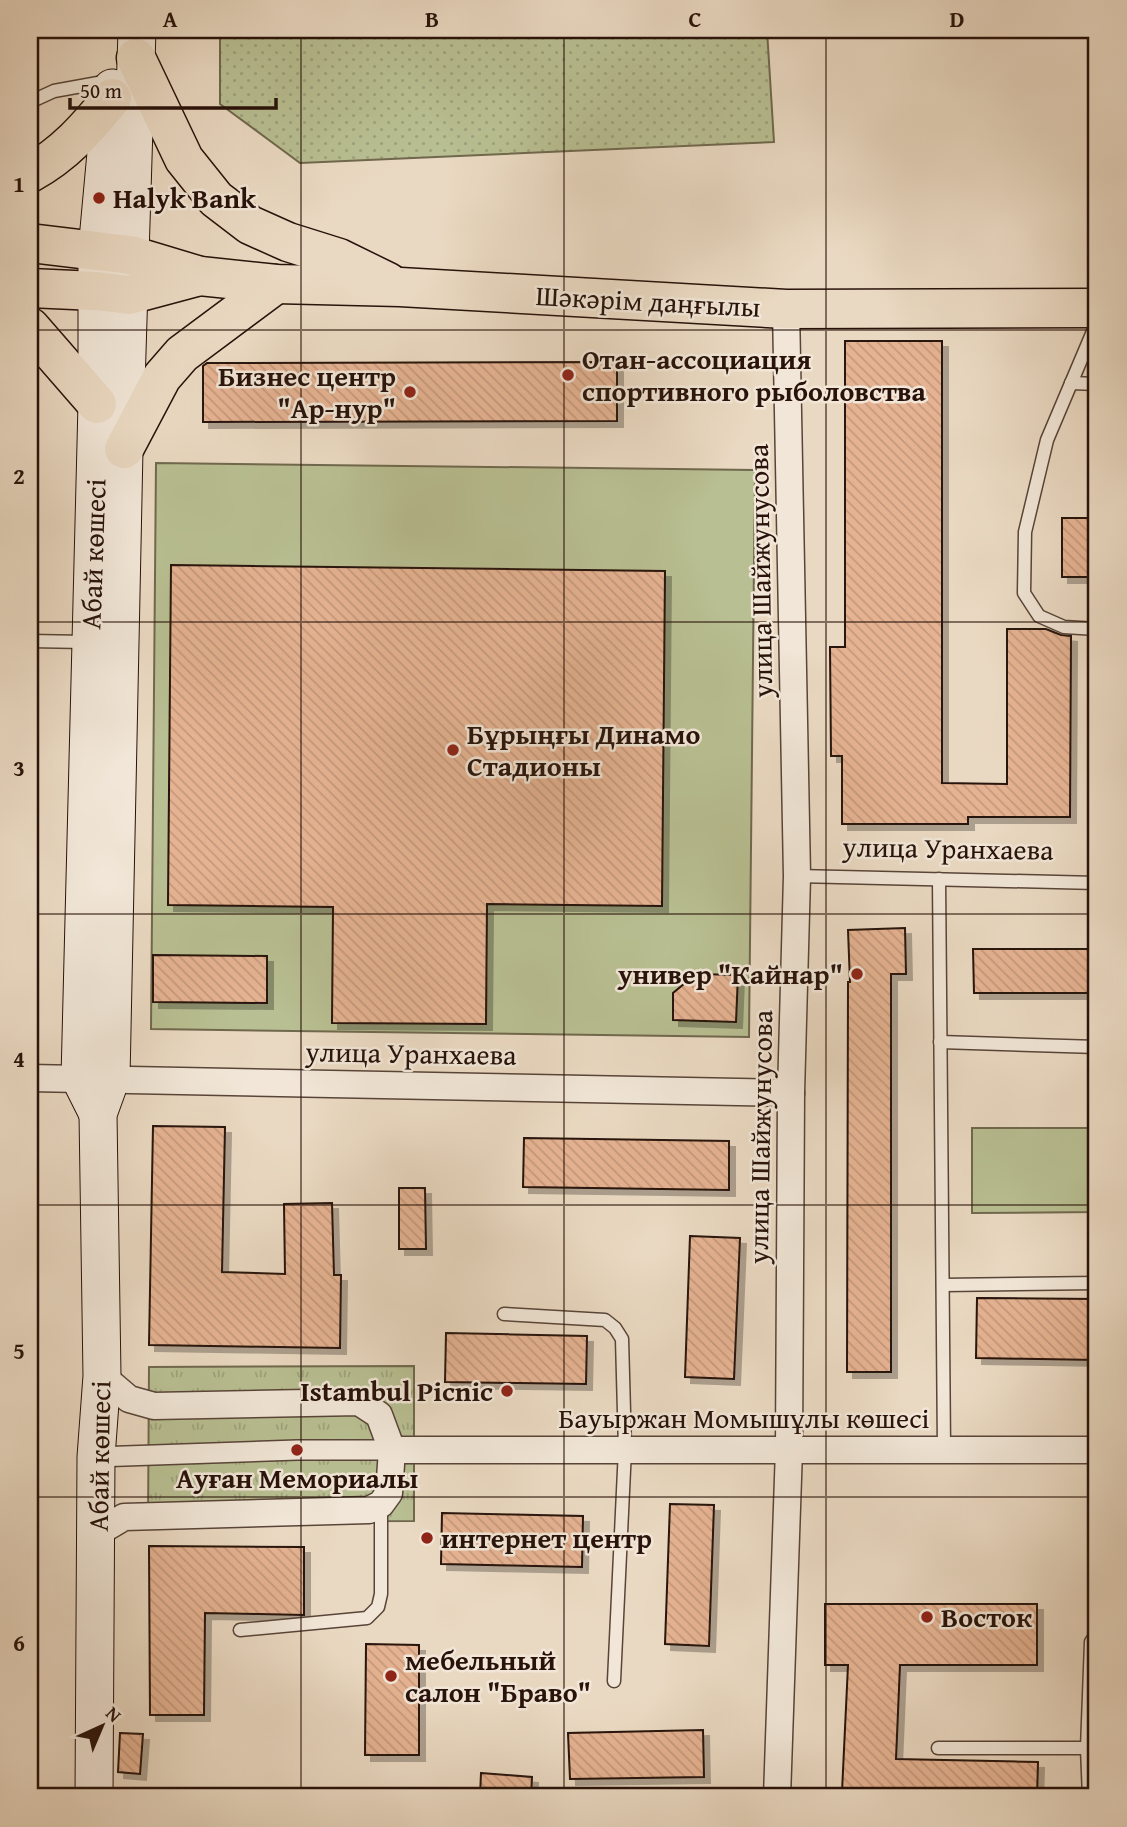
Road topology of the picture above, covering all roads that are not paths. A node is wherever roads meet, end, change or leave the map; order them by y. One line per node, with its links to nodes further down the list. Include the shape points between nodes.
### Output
1 (123, 59): 2 (lane); 3 (main road, via 80,137); 5 (main road, Абай көшесі); 8 (main road, via 184,159 216,199 250,225)
2 (30, 102)
3 (30, 173)
4 (30, 243): 5 (main road, Шәкәрім даңғылы)
5 (113, 253): 6 (main road, Шәкәрім даңғылы); 10 (main road, Абай көшесі)
6 (200, 276): 7 (main road, Шәкәрім даңғылы); 10 (main road, Шәкәрім даңғылы)
7 (276, 284): 8 (main road, Шәкәрім даңғылы); 18 (main road, via 182,354 162,377)
8 (400, 287): 12 (main road, Шәкәрім даңғылы)
9 (30, 288): 10 (main road, Шәкәрім даңғылы)
10 (112, 293): 17 (main road, Абай көшесі); 18 (main road, Абай көшесі)
11 (1097, 308): 12 (main road, Шәкәрім даңғылы)
12 (786, 309): 22 (street, улица Шайжунусова)
13 (1097, 322): 15 (lane)
14 (30, 327): 17 (main road)
15 (1071, 383): 16 (lane); 19 (lane, via 1047,440 1025,532 1024,593 1039,616 1064,626)
16 (1097, 384)
17 (97, 404): 21 (main road, Абай көшесі)
18 (124, 449): 28 (main road, Абай көшесі)
19 (1097, 629)
20 (30, 641): 21 (lane)
21 (90, 642): 28 (main road, Абай көшесі)
22 (797, 876): 23 (lane, улица Уранхаева); 29 (street, улица Шайжунусова)
23 (939, 879): 24 (lane, улица Уранхаева); 25 (lane)
24 (1097, 883)
25 (940, 1042): 26 (lane); 31 (lane)
26 (1097, 1047)
27 (30, 1078): 28 (street, улица Уранхаева)
28 (95, 1078): 29 (street, улица Уранхаева); 33 (main road, Абай көшесі)
29 (791, 1093): 35 (street, улица Шайжунусова)
30 (1097, 1283): 31 (lane)
31 (943, 1285): 36 (lane)
32 (504, 1314): 34 (lane, via 605,1320 615,1328 622,1339)
33 (102, 1376): 37 (street, via 129,1399 153,1406 359,1402 379,1415); 39 (main road, Абай көшесі)
34 (625, 1449): 35 (street, Бауыржан Момышұлы көшесі); 37 (street, Бауыржан Момышұлы көшесі); 44 (lane)
35 (789, 1449): 36 (street, Бауыржан Момышұлы көшесі); 48 (street, улица Шайжунусова)
36 (944, 1449): 38 (street, Бауыржан Момышұлы көшесі)
37 (392, 1450): 39 (street); 40 (street, via 389,1493)
38 (1097, 1450)
39 (96, 1457): 41 (main road, Абай көшесі)
40 (381, 1504): 41 (street, via 369,1510 124,1517); 42 (lane, via 381,1594 378,1607 368,1618)
41 (97, 1533): 47 (main road, Абай көшесі)
42 (240, 1630)
43 (1097, 1633): 46 (lane, via 1091,1642)
44 (614, 1681)
45 (938, 1748): 46 (lane)
46 (1087, 1748): 49 (lane)
47 (94, 1797)
48 (777, 1797)
49 (1089, 1797)

